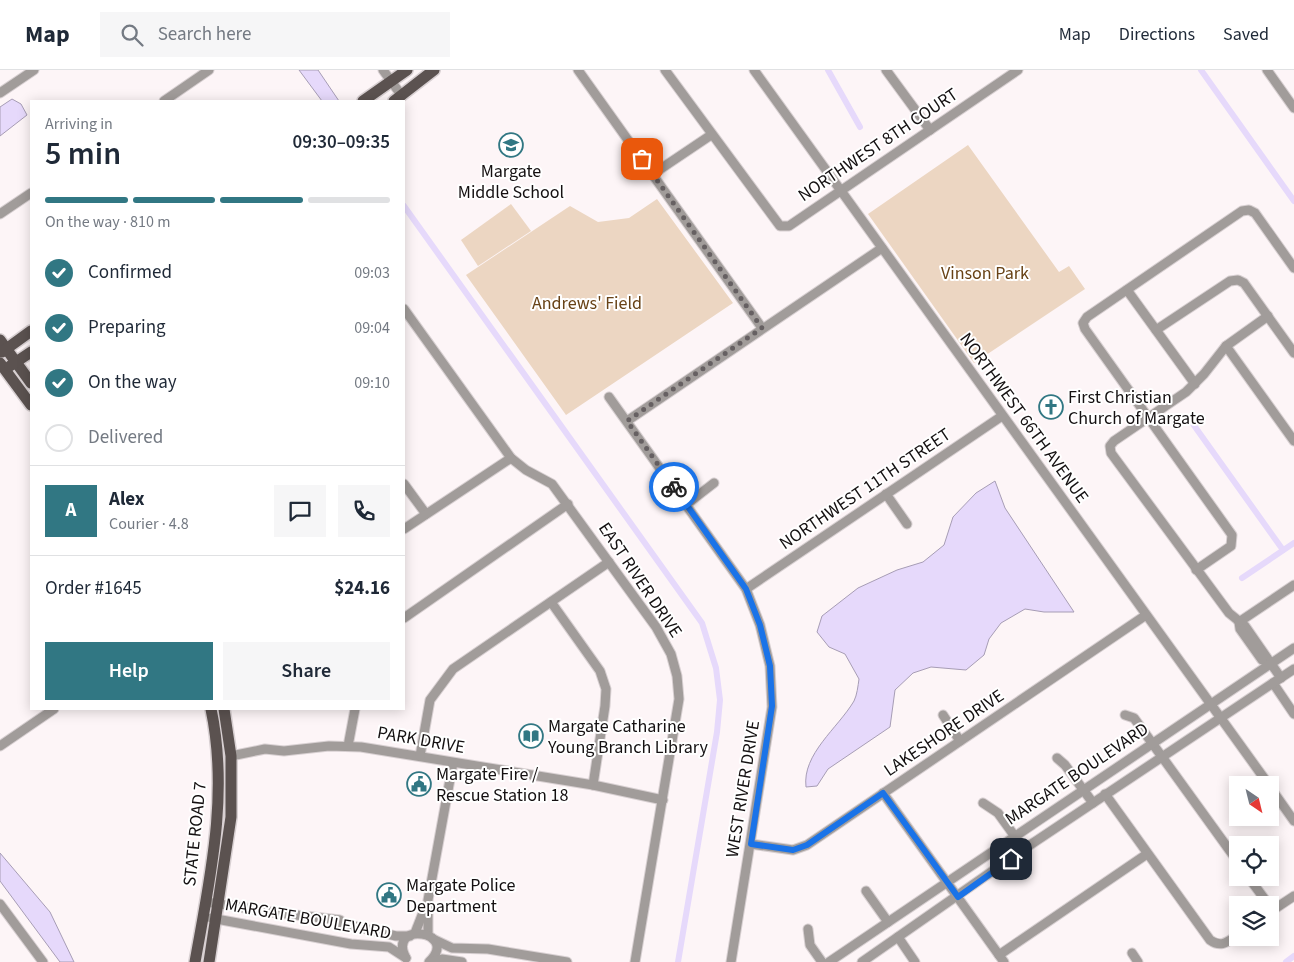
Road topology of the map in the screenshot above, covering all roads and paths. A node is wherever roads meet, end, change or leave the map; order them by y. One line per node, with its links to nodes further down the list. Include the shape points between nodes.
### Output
1 (34, 70): 13 (street)
2 (209, 70): 15 (street)
3 (383, 70): 12 (street)
4 (407, 70): 12 (main road)
5 (434, 70): 14 (main road)
6 (578, 70): 20 (street)
7 (665, 70): 19 (street)
8 (754, 70): 21 (street, NORTHWEST 66TH AVENUE)
9 (1018, 70): 18 (street, NORTHWEST 8TH COURT)
10 (1267, 70): 17 (street)
11 (890, 71): 18 (street)
12 (391, 82): 14 (street); 16 (main road)
13 (0, 93)
14 (398, 98)
15 (165, 100)
16 (364, 100)
17 (1294, 108)
18 (930, 130): 21 (street, NORTHWEST 8TH COURT)
19 (711, 135): 20 (street); 21 (street, NORTHWEST 8TH COURT, via 780,226 789,226)
20 (653, 174): 29 (street)
21 (841, 190): 24 (street, NORTHWEST 66TH AVENUE)
22 (30, 194): 23 (street)
23 (0, 214)
24 (882, 248): 29 (street); 42 (street, NORTHWEST 66TH AVENUE)
25 (1294, 268): 26 (street, via 1249,210 1242,211)
26 (1127, 290): 30 (street); 43 (street, via 1083,323)
27 (405, 310): 46 (street, EAST RIVER DRIVE)
28 (1268, 316): 30 (street, via 1238,280 1230,281); 32 (street); 35 (street)
29 (762, 328): 44 (street)
30 (1156, 330): 39 (street)
31 (30, 332): 33 (main road)
32 (1226, 346): 39 (street); 45 (street)
33 (2, 347): 36 (main road)
34 (30, 353): 36 (main road)
35 (1294, 353)
36 (16, 362): 37 (main road); 38 (main road)
37 (2, 368): 41 (main road)
38 (30, 382)
39 (1194, 384): 43 (street)
40 (609, 397): 44 (street, WEST RIVER DRIVE)
41 (30, 404)
42 (1002, 416): 49 (street, NORTHWEST 11TH STREET); 60 (street, NORTHWEST 66TH AVENUE)
43 (1149, 418): 56 (street, via 1232,535 1231,546); 56 (street, via 1114,441 1110,446 1111,452)
44 (627, 421): 51 (street, WEST RIVER DRIVE)
45 (1294, 440)
46 (511, 458): 50 (street, EAST RIVER DRIVE, via 552,484); 52 (street)
47 (714, 483): 51 (street)
48 (405, 485): 52 (street)
49 (886, 494): 53 (street); 58 (street, NORTHWEST 11TH STREET)
50 (568, 504): 55 (street, EAST RIVER DRIVE); 61 (street)
51 (687, 504): 58 (street, WEST RIVER DRIVE)
52 (426, 514): 54 (street)
53 (907, 524)
54 (405, 528)
55 (609, 562): 59 (street); 91 (street, EAST RIVER DRIVE, via 656,627 671,654 677,676 679,699)
56 (1196, 570): 62 (street)
57 (1294, 585): 62 (street)
58 (746, 589): 97 (street, WEST RIVER DRIVE, via 760,625 770,666 772,706)
59 (551, 602): 82 (street, via 453,669 430,700); 87 (street, via 600,671 606,689)
60 (1146, 615): 67 (street, NORTHWEST 66TH AVENUE); 77 (street, LAKESHORE DRIVE)
61 (405, 617)
62 (1239, 622): 64 (street, via 1240,629)
63 (1294, 648): 64 (street, MARGATE BOULEVARD)
64 (1268, 664): 66 (street); 67 (street, MARGATE BOULEVARD)
65 (1294, 669): 66 (street, MARGATE BOULEVARD)
66 (1276, 681): 72 (street); 75 (street, MARGATE BOULEVARD)
67 (1210, 704): 75 (street, NORTHWEST 66TH AVENUE); 78 (street, MARGATE BOULEVARD)
68 (53, 710): 79 (street)
69 (211, 710): 76 (main road, STATE ROAD 7)
70 (224, 710): 81 (main road, STATE ROAD 7)
71 (355, 710): 80 (street)
72 (1294, 714)
73 (943, 715): 77 (street)
74 (1125, 715): 78 (street, via 1134,718)
75 (1220, 718): 83 (street, MARGATE BOULEVARD); 86 (street, NORTHWEST 66TH AVENUE)
76 (214, 724): 81 (main road, via 220,728 223,748); 106 (main road, STATE ROAD 7, via 219,772 218,809)
77 (960, 741): 89 (street, LAKESHORE DRIVE)
78 (1152, 744): 83 (street); 88 (street, MARGATE BOULEVARD)
79 (0, 746)
80 (348, 746): 81 (street, PARK DRIVE, via 284,751 266,749); 82 (street, PARK DRIVE)
81 (231, 756): 108 (main road, STATE ROAD 7, via 231,817)
82 (420, 756): 85 (street, PARK DRIVE)
83 (1161, 757): 90 (street, MARGATE BOULEVARD); 99 (street)
84 (1057, 758): 88 (street)
85 (453, 762): 87 (street, PARK DRIVE); 105 (street)
86 (1262, 776)
87 (592, 785): 91 (street, PARK DRIVE)
88 (1082, 789): 94 (street); 96 (street, MARGATE BOULEVARD)
89 (883, 793): 97 (street, LAKESHORE DRIVE, via 807,845 793,850); 101 (street)
90 (1105, 794): 94 (street, MARGATE BOULEVARD); 100 (street)
91 (663, 800): 129 (street, EAST RIVER DRIVE)
92 (1279, 800): 95 (street, NORTHWEST 66TH AVENUE)
93 (983, 803): 96 (street, via 998,813)
94 (1092, 803): 98 (street, MARGATE BOULEVARD)
95 (1294, 820)
96 (1014, 835): 98 (street); 101 (street, MARGATE BOULEVARD)
97 (751, 844): 130 (street, WEST RIVER DRIVE)
98 (1024, 849): 104 (street, MARGATE BOULEVARD)
99 (1229, 850)
100 (1147, 854): 119 (street, via 1210,940 1216,945); 121 (street)
101 (947, 881): 104 (street); 113 (street, MARGATE BOULEVARD)
102 (866, 892): 113 (street)
103 (1294, 896): 109 (street)
104 (958, 897): 118 (street, MARGATE BOULEVARD); 121 (street)
105 (428, 900): 116 (street); 117 (street)
106 (206, 902): 108 (street, MARGATE BOULEVARD); 111 (main road, STATE ROAD 7)
107 (0, 904): 123 (street)
108 (219, 904): 110 (street, MARGATE BOULEVARD); 112 (main road, STATE ROAD 7)
109 (1279, 904)
110 (278, 913): 115 (street, via 263,919); 116 (street, MARGATE BOULEVARD, via 340,920 341,923 396,936)
111 (203, 917): 112 (street, MARGATE BOULEVARD); 124 (main road, STATE ROAD 7)
112 (216, 919): 115 (street, MARGATE BOULEVARD); 125 (main road, STATE ROAD 7)
113 (888, 922): 132 (street, MARGATE BOULEVARD)
114 (808, 929): 131 (street, via 810,945)
115 (268, 930): 122 (street, MARGATE BOULEVARD, via 389,947)
116 (412, 934): 117 (street, MARGATE BOULEVARD); 122 (street, via 404,946)
117 (431, 937): 126 (street, via 436,954); 128 (street, via 452,948 488,949)
118 (898, 937): 133 (street, MARGATE BOULEVARD); 134 (street)
119 (1229, 940)
120 (1132, 953): 135 (street)
121 (1001, 958)
122 (409, 961)
123 (43, 962)
124 (195, 962)
125 (209, 962)
126 (429, 962): 127 (street, via 442,959)
127 (462, 962)
128 (567, 962)
129 (635, 962)
130 (731, 962)
131 (822, 962)
132 (829, 962)
133 (862, 962)
134 (915, 962)
135 (1138, 962)

